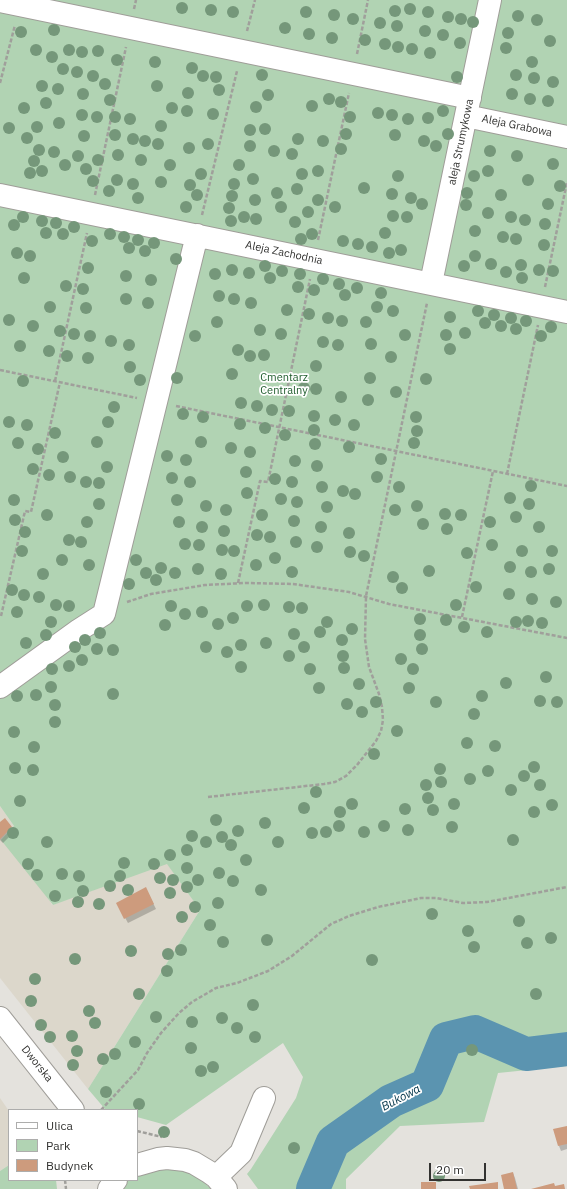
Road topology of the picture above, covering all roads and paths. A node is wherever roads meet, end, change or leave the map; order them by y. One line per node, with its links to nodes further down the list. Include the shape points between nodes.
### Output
1 (136, 0): 6 (path)
2 (255, 0): 7 (path)
3 (368, 0): 8 (path)
4 (490, 0): 10 (street, aleja Strumykowa)
5 (10, 3): 6 (street, Aleja Grabowa); 9 (path)
6 (130, 28): 7 (street, Aleja Grabowa); 13 (path)
7 (242, 51): 8 (street, Aleja Grabowa); 14 (path)
8 (352, 74): 10 (street, Aleja Grabowa); 15 (path)
9 (0, 83)
10 (468, 107): 11 (street, Aleja Grabowa); 16 (street, aleja Strumykowa)
11 (567, 137)
12 (0, 195): 13 (street, Aleja Zachodnia)
13 (91, 213): 14 (street, Aleja Zachodnia); 19 (path)
14 (197, 235): 15 (street, Aleja Zachodnia); 21 (street)
15 (314, 259): 16 (street, Aleja Zachodnia); 22 (path)
16 (431, 284): 17 (street, Aleja Zachodnia); 23 (path)
17 (567, 312)
18 (0, 370): 19 (path)
19 (55, 381): 20 (path)
20 (60, 382): 21 (path); 29 (path, via 31,512 25,511)
21 (156, 402): 22 (path); 28 (street)
22 (279, 427): 23 (path); 26 (path, via 268,482 260,481)
23 (396, 451): 24 (path); 27 (path)
24 (492, 471): 25 (path); 30 (path)
25 (567, 486)
26 (238, 583): 27 (path, via 293,584); 28 (path, via 204,585 151,594 120,605)
27 (366, 596): 30 (path, via 389,604); 33 (path, via 365,639 369,667 379,694 383,720 381,731 371,749 346,776 335,782)
28 (104, 614): 32 (street)
29 (1, 616)
30 (462, 618): 31 (path)
31 (567, 638)
32 (0, 688)
33 (208, 797)
34 (567, 888): 38 (path, via 487,902 464,903 421,898 378,907 331,924 292,956 268,971 216,988 192,1002 161,1033 138,1070)
35 (0, 1018): 37 (street, Dworska)
36 (264, 1098): 43 (street, via 241,1153)
37 (72, 1109)
38 (101, 1109)
39 (138, 1150): 40 (street)
40 (176, 1159): 41 (street, via 158,1159); 43 (street, via 198,1165)
41 (138, 1165)
42 (115, 1181): 44 (street)
43 (221, 1183)
44 (109, 1189)

